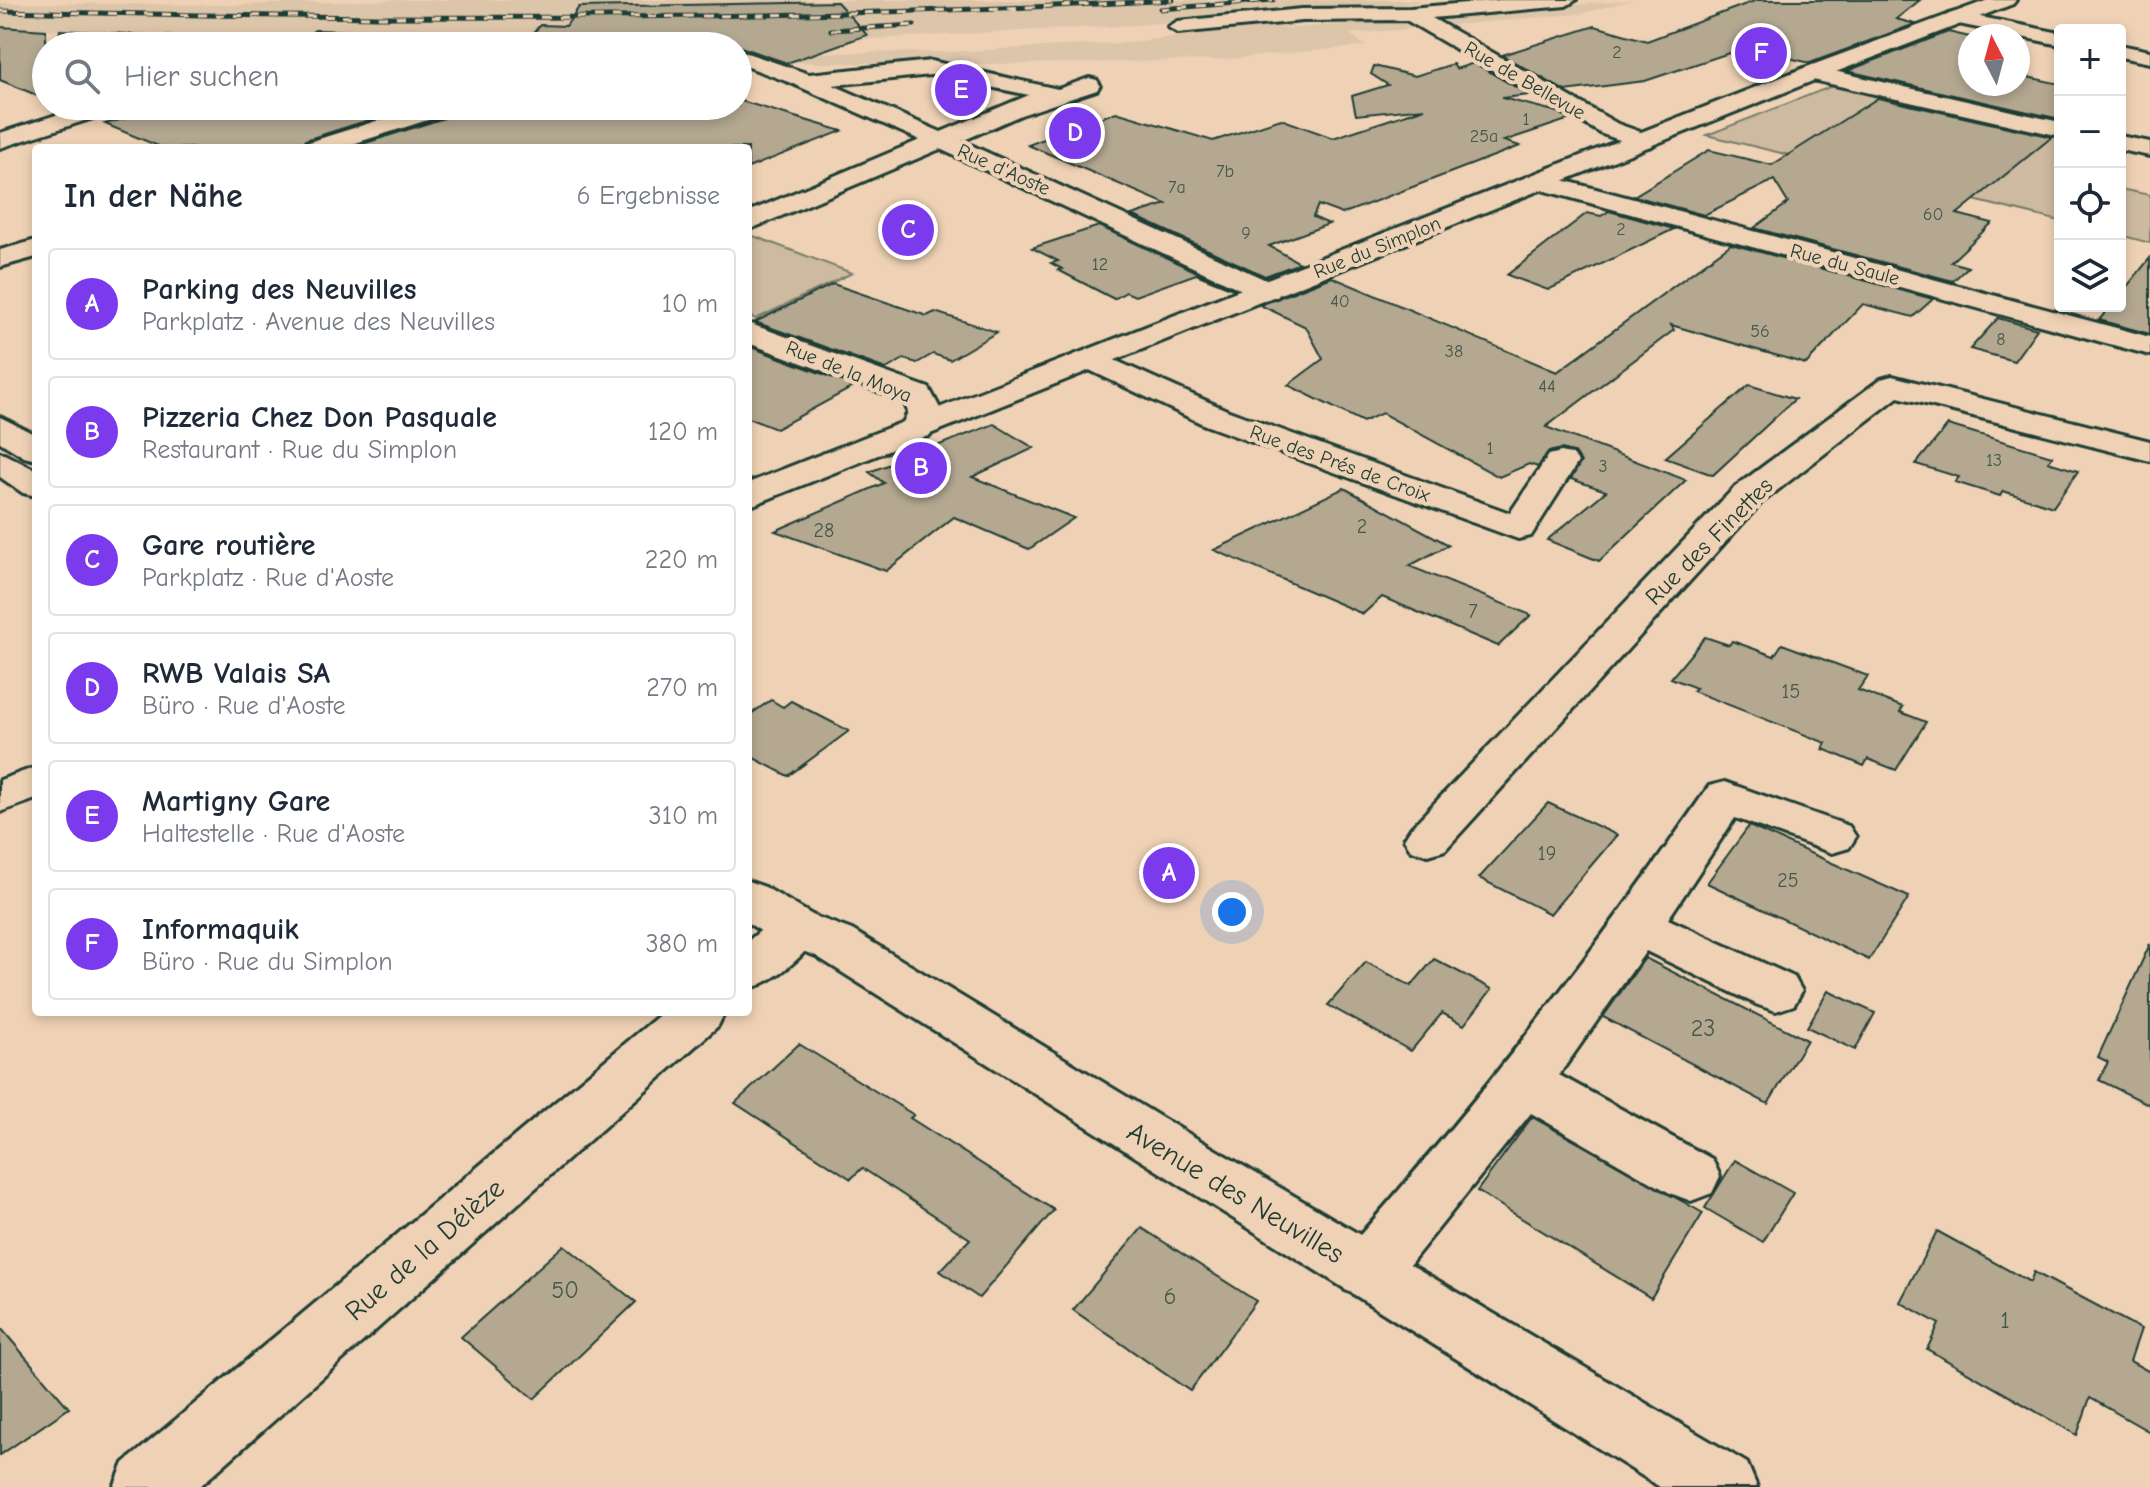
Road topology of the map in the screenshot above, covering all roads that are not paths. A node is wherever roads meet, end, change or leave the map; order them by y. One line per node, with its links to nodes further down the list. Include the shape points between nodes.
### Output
1 (1566, 0): 3 (street)
2 (2006, 0): 4 (street, Rue du Simplon)
3 (1410, 14): 5 (street, via 1302,15); 21 (street, Rue de Bellevue, via 1610,129)
4 (1956, 18): 6 (street); 10 (street, Rue du Simplon)
5 (1178, 27)
6 (2054, 37)
7 (2126, 52): 8 (street)
8 (2150, 57)
9 (752, 61): 11 (street, Rue d'Aoste)
10 (1812, 73): 17 (street); 21 (street, Rue du Simplon)
11 (806, 81): 13 (street, Rue d'Aoste); 20 (street); 20 (street, via 931,68 1051,94)
12 (1089, 85): 20 (street)
13 (835, 94): 18 (street, Rue d'Aoste); 18 (street, via 922,81 961,90 996,107)
14 (64, 120): 19 (street)
15 (404, 120): 22 (street)
16 (433, 120): 23 (street)
17 (2054, 128)
18 (916, 130): 20 (street, Rue d'Aoste)
19 (0, 141)
20 (942, 141): 27 (street); 32 (street, Rue d'Aoste)
21 (1643, 141): 26 (street, Rue du Simplon)
22 (328, 144)
23 (358, 144)
24 (2126, 144): 25 (street)
25 (2150, 149)
26 (1540, 182): 32 (street, Rue du Simplon); 34 (street, Rue du Saule)
27 (752, 220)
28 (32, 237): 29 (street)
29 (0, 248)
30 (32, 249): 31 (street)
31 (0, 259)
32 (1267, 291): 35 (street, Rue du Simplon)
33 (752, 333): 37 (street, Rue de la Moya, via 917,395 925,412)
34 (2150, 346)
35 (1094, 360): 37 (street, Rue du Simplon); 41 (street, Rue des Prés de Croix, via 1217,418 1518,528)
36 (0, 427): 38 (street)
37 (917, 429): 43 (street, Rue du Simplon)
38 (32, 447)
39 (2150, 451): 47 (street, Rue des Finettes, via 1892,386 1748,495)
40 (0, 462): 42 (street)
41 (1561, 462)
42 (32, 482)
43 (752, 494)
44 (32, 784): 45 (street)
45 (0, 797)
46 (1832, 837): 49 (street, via 1725,797)
47 (1428, 839)
48 (772, 914): 50 (street); 55 (street, Avenue des Neuvilles, via 834,943)
49 (1638, 926): 51 (street); 53 (street)
50 (752, 961)
51 (1776, 991)
52 (694, 1016): 56 (street, Rue de la Délèze)
53 (1521, 1080): 54 (street); 55 (street)
54 (1691, 1176)
55 (1367, 1271): 57 (street, Avenue des Neuvilles)
56 (173, 1479)
57 (1723, 1487)

